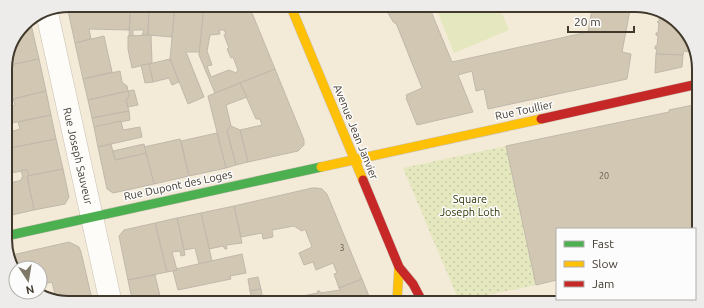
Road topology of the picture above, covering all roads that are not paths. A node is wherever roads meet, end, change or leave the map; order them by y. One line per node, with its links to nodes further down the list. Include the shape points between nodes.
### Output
1 (294, 12): 4 (street, Avenue Jean Janvier)
2 (48, 16): 5 (street, Rue Joseph Sauveur)
3 (692, 85): 4 (street, Rue Toullier)
4 (355, 160): 5 (street, Rue Dupont des Loges); 7 (street, Avenue Jean Janvier)
5 (92, 216): 6 (street, Rue Dupont des Loges); 8 (street, Rue Joseph Sauveur)
6 (12, 235)
7 (399, 267): 9 (street, Avenue Jean Janvier); 10 (street, Avenue Jean Janvier)
8 (109, 296)
9 (397, 296)
10 (419, 296)

